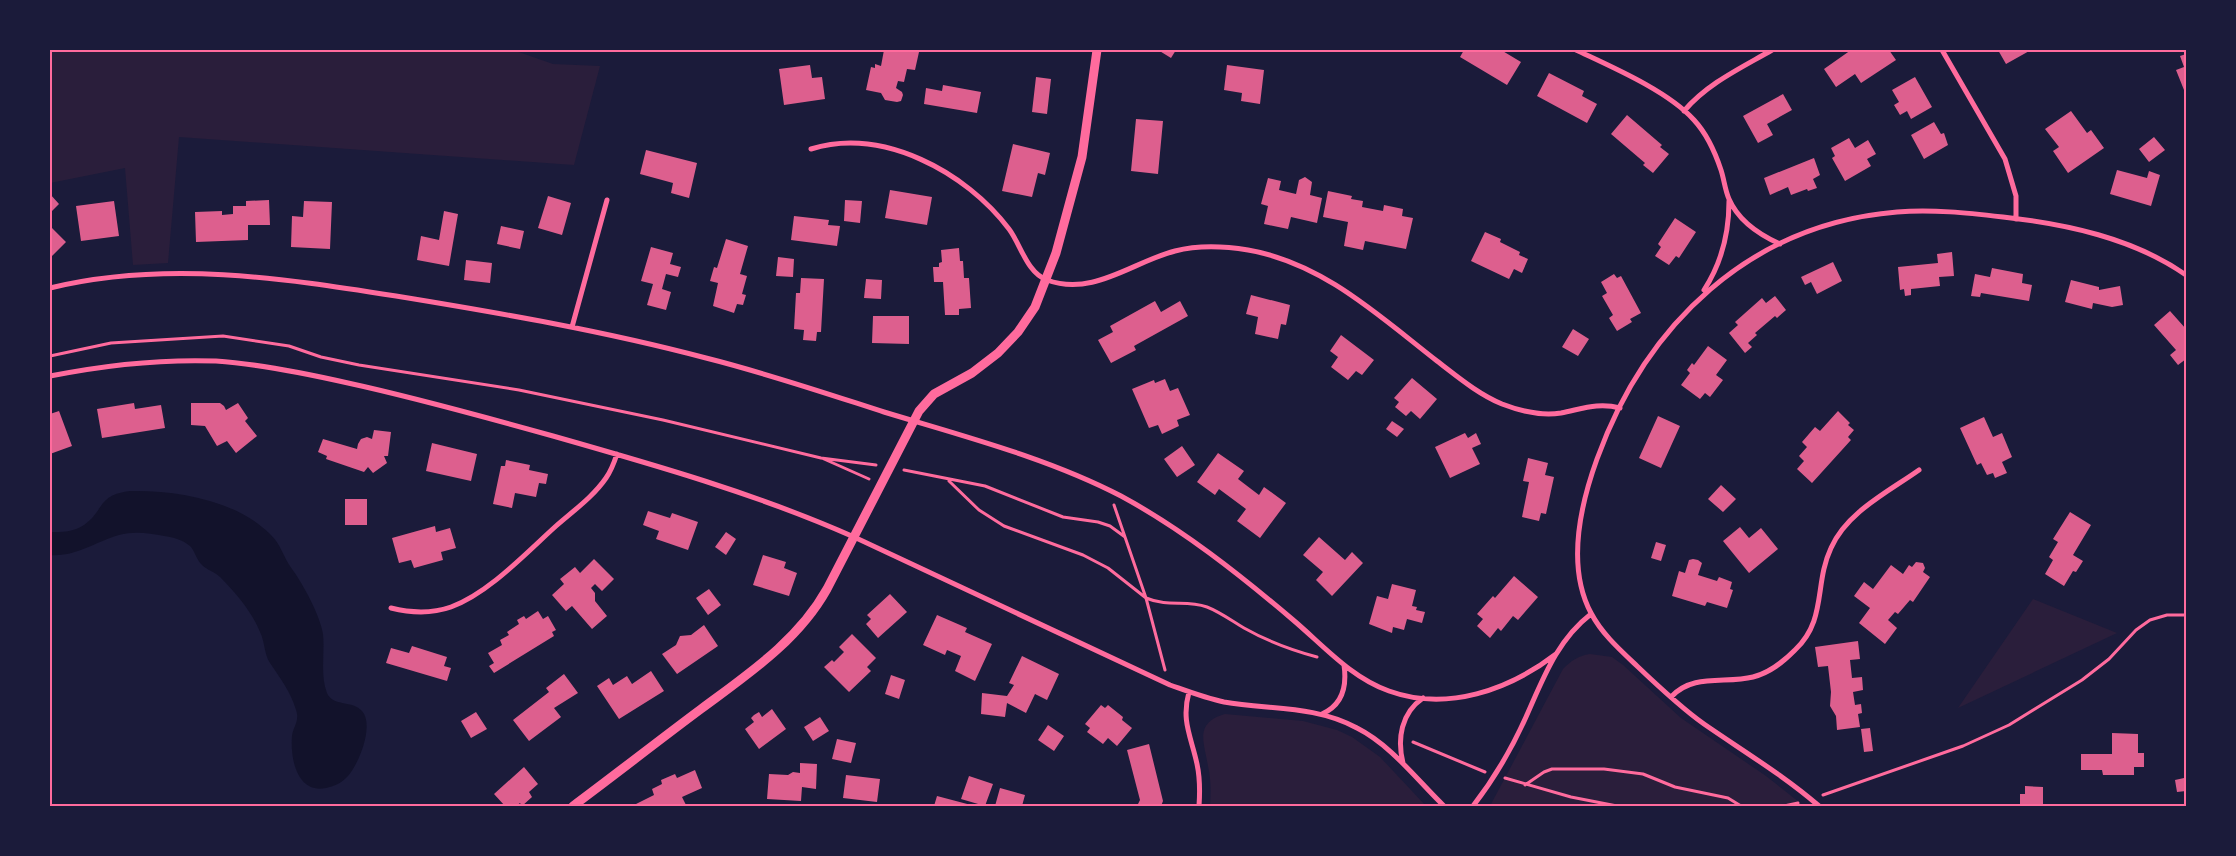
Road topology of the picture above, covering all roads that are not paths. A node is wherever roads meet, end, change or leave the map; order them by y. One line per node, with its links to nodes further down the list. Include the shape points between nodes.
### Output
1 (1098, 50): 12 (street, via 1082,157)
2 (1576, 50): 5 (street, via 1638,82)
3 (1772, 50): 5 (street, via 1713,84)
4 (1942, 50): 9 (street, via 2006,159 2014,183)
5 (1684, 111): 8 (street, via 1694,119 1709,141)
6 (811, 149): 12 (street, via 827,144 884,148 910,155 943,171 996,212 1014,235 1034,271)
7 (607, 200): 15 (street)
8 (1730, 200): 10 (street, via 1752,228); 14 (street, via 1728,228 1720,257)
9 (2016, 218): 10 (street, via 1944,212 1881,214 1825,226); 11 (street, via 2105,237 2144,252)
10 (1780, 244): 14 (street, via 1735,268)
11 (2186, 275)
12 (1046, 280): 17 (street, via 1090,283 1162,254 1188,248 1248,250 1300,266 1336,284 1466,383 1503,404 1544,414 1559,414 1600,404); 18 (street, via 1027,320 1010,342 979,368 934,394)
13 (50, 288): 15 (street, via 139,275 242,275 321,284)
14 (1700, 298): 17 (street, via 1653,352)
15 (572, 327): 18 (street, via 710,359)
16 (50, 376): 19 (street, via 147,362 216,361 264,367 398,394)
17 (1620, 408): 23 (street, via 1592,474 1581,518 1579,574)
18 (913, 421): 21 (street); 25 (street, via 1046,464 1108,490 1162,520 1295,621)
19 (617, 454): 21 (street, via 734,490); 22 (street, via 607,477 593,493 472,596 451,607 426,612)
20 (1919, 470): 27 (street, via 1862,510 1837,537 1827,558 1815,622 1795,650 1764,673 1743,679 1691,683)
21 (854, 537): 26 (street); 31 (street, via 821,600 786,642)
22 (391, 608)
23 (1591, 614): 24 (street, via 1572,630); 27 (street, via 1609,639)
24 (1556, 654): 28 (street, via 1522,677 1480,693); 34 (street, via 1522,725)
25 (1344, 665): 28 (street, via 1386,690); 29 (street, via 1345,685 1341,698 1334,708)
26 (1188, 692): 29 (street, via 1225,702); 32 (street, via 1184,712 1200,780)
27 (1671, 697): 35 (street, via 1702,722 1772,768)
28 (1423, 698): 30 (street, via 1409,712 1402,729 1400,748)
29 (1322, 714): 30 (street, via 1366,732)
30 (1404, 766): 33 (street)
31 (573, 806)
32 (1199, 806)
33 (1444, 806)
34 (1473, 806)
35 (1818, 806)

